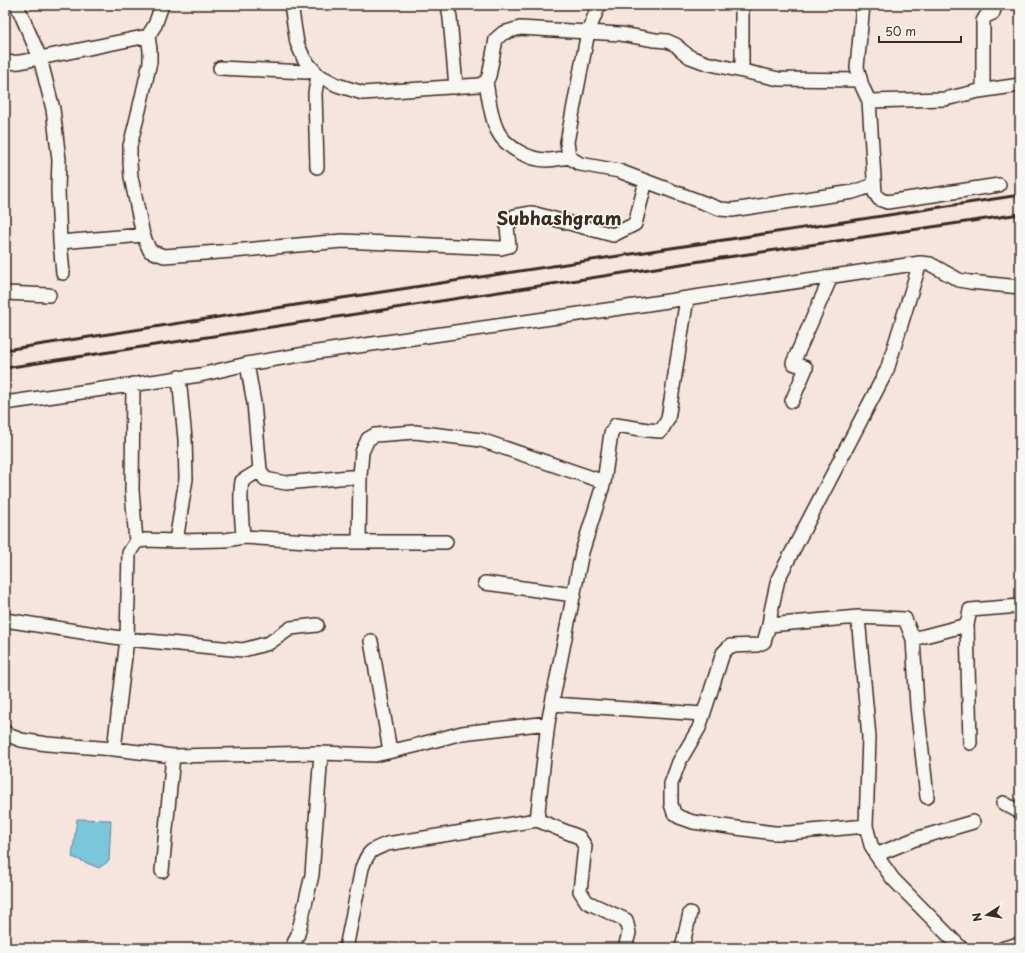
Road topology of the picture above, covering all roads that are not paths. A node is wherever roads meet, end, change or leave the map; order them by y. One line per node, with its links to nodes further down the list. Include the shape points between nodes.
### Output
1 (17, 5): 11 (street)
2 (162, 5): 10 (street)
3 (291, 5): 15 (street, via 297,43 304,59)
4 (448, 5): 19 (street)
5 (598, 5): 9 (street)
6 (742, 5): 14 (street)
7 (864, 5): 16 (street, via 857,67)
8 (995, 5): 20 (street, via 993,13 986,16 983,21)
9 (588, 32): 14 (street, via 667,41 690,57 706,64); 17 (street, via 520,28 503,33 496,39); 22 (street, via 567,142)
10 (148, 36): 11 (street); 27 (street, via 150,62 130,146 131,177)
11 (40, 58): 12 (street); 28 (street, via 53,109 59,160)
12 (5, 63)
13 (220, 68): 15 (street)
14 (742, 71): 16 (street, via 779,79)
15 (316, 73): 19 (street, via 337,85 363,93); 23 (street)
16 (860, 80): 21 (street)
17 (486, 82): 19 (street); 22 (street, via 492,117 497,131 505,141 518,152 539,160)
18 (1020, 85): 20 (street)
19 (456, 87)
20 (983, 90): 21 (street, via 945,99)
21 (869, 101): 25 (street)
22 (569, 157): 24 (street, via 580,164 619,171)
23 (317, 166)
24 (646, 181): 25 (street, via 720,209 732,210 853,192); 27 (street, via 635,224 613,234 532,213 515,216 507,227 508,246 501,248 342,241 164,256 150,251)
25 (874, 185): 26 (street, via 879,199 887,202)
26 (999, 185)
27 (143, 235): 28 (street)
28 (60, 242): 30 (street)
29 (920, 263): 31 (street); 32 (street, via 930,264 959,280); 55 (street, via 887,370 778,579)
30 (63, 273)
31 (831, 277): 35 (street); 39 (street, via 793,363 806,368)
32 (1020, 287)
33 (5, 293): 34 (street)
34 (49, 295)
35 (687, 298): 36 (street, via 325,350); 43 (street, via 668,419 661,431 616,425 611,433)
36 (247, 364): 37 (street); 41 (street, via 254,403)
37 (179, 378): 38 (street); 45 (street, via 186,479)
38 (133, 384): 40 (street); 47 (street, via 132,490)
39 (792, 400)
40 (5, 403)
41 (260, 470): 42 (street, via 265,479 286,483); 44 (street, via 242,481 240,503)
42 (360, 476): 43 (street, via 362,452 368,439 375,435 415,432 481,440); 46 (street)
43 (604, 482): 50 (street, via 582,552)
44 (244, 537): 45 (street); 46 (street, via 325,542)
45 (176, 541): 47 (street)
46 (359, 541): 48 (street)
47 (136, 542): 57 (street, via 129,553)
48 (446, 542)
49 (485, 583): 50 (street)
50 (574, 595): 60 (street)
51 (1020, 606): 56 (street, via 970,610)
52 (858, 617): 55 (street); 58 (street, via 905,619); 74 (street, via 869,737)
53 (5, 620): 57 (street)
54 (317, 625): 57 (street, via 291,628 269,643 243,650)
55 (770, 625): 61 (street, via 764,642 757,645 730,646 723,653)
56 (967, 625): 58 (street); 64 (street)
57 (126, 639): 65 (street)
58 (913, 639): 69 (street)
59 (371, 641): 66 (street)
60 (552, 704): 61 (street); 62 (street)
61 (703, 714): 74 (street, via 699,728 679,762 671,784 674,813 679,817 692,822 774,833)
62 (548, 723): 66 (street, via 462,733); 72 (street)
63 (6, 735): 65 (street, via 47,744)
64 (970, 743)
65 (114, 749): 68 (street)
66 (390, 751): 67 (street, via 375,755)
67 (321, 753): 68 (street); 79 (street, via 312,875 298,934)
68 (172, 756): 76 (street)
69 (927, 797)
70 (1003, 803): 71 (street)
71 (1020, 812)
72 (537, 820): 80 (street, via 374,848 366,856 362,868); 81 (street, via 579,837 585,846 580,891 587,902 626,920 629,933)
73 (974, 822): 75 (street, via 915,839)
74 (866, 826): 75 (street)
75 (876, 855): 83 (street, via 894,879)
76 (162, 871)
77 (690, 913): 82 (street)
78 (1019, 944): 84 (street)
79 (292, 948)
80 (346, 948)
81 (625, 948)
82 (682, 948)
83 (962, 948)
84 (1004, 948)

